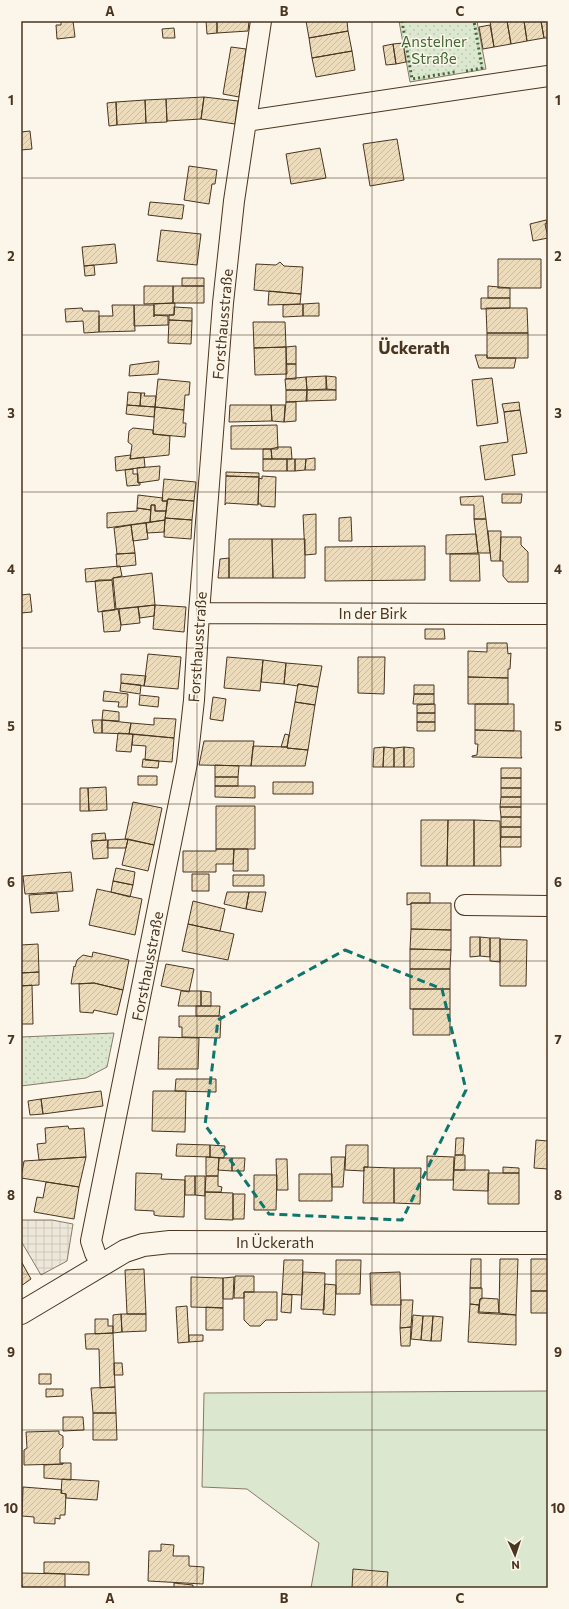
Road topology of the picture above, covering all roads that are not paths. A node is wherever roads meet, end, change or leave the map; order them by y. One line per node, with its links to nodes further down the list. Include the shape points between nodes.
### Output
1 (261, 21): 3 (street, Forsthausstraße)
2 (548, 76): 3 (street)
3 (247, 121): 4 (street, Forsthausstraße, via 234,201 223,303)
4 (199, 613): 5 (street, In der Birk); 9 (street, Forsthausstraße, via 194,700 187,762 92,1241)
5 (548, 614)
6 (465, 905): 7 (street)
7 (548, 906)
8 (548, 1243): 9 (main road, In Ückerath, via 170,1242 134,1248)
9 (101, 1264): 10 (main road, In Ückerath)
10 (21, 1313)

